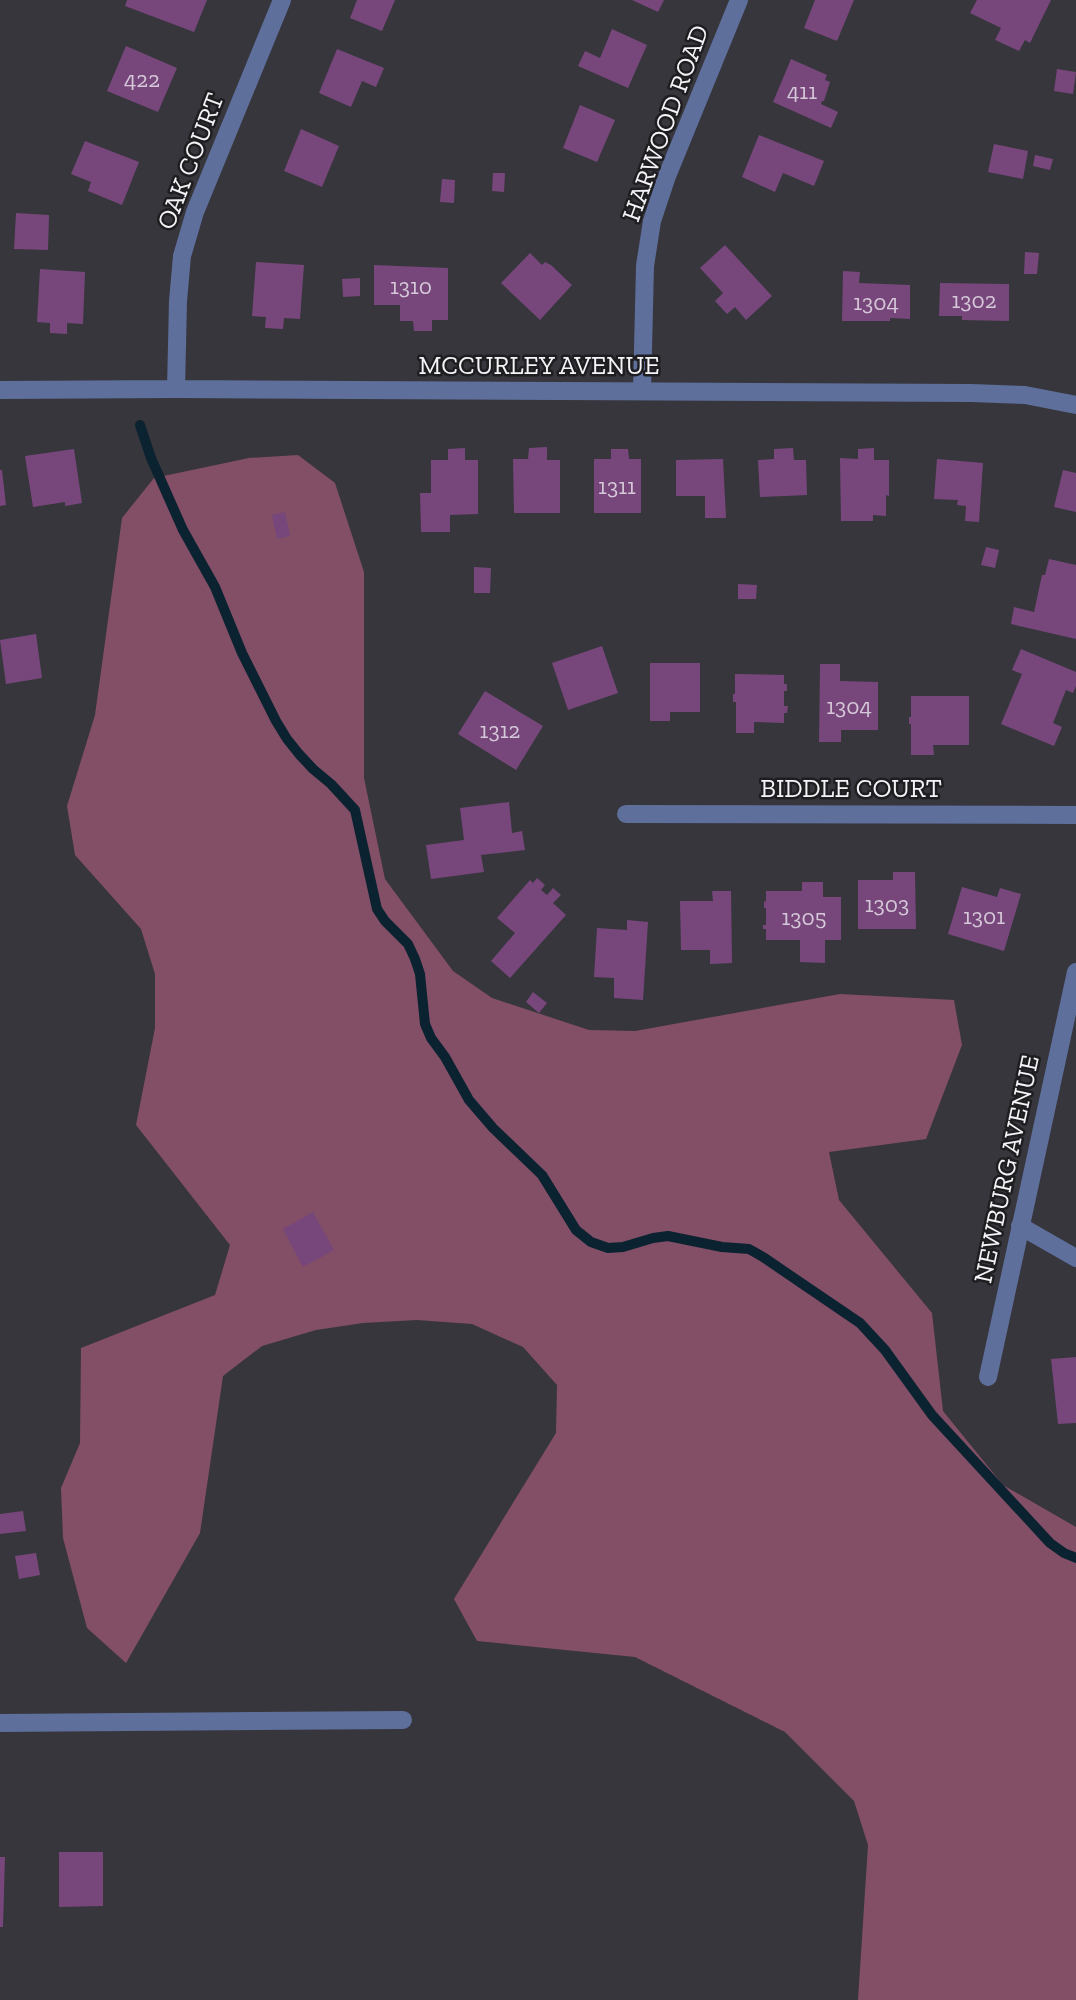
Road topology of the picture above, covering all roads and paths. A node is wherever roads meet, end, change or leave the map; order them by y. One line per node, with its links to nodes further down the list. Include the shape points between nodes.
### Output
1 (282, 0): 3 (street, OAK COURT, via 195,212 182,256)
2 (739, 0): 5 (street, HARWOOD ROAD, via 652,221 645,266)
3 (176, 389): 4 (street, MCCURLEY AVENUE); 5 (street, MCCURLEY AVENUE)
4 (0, 390)
5 (642, 391): 6 (street, MCCURLEY AVENUE, via 971,393 1026,395)
6 (1076, 405)
7 (626, 814): 8 (street, BIDDLE COURT)
8 (1076, 815)
9 (1076, 972): 10 (street, NEWBURG AVENUE)
10 (1020, 1226): 11 (street); 12 (street, NEWBURG AVENUE)
11 (1076, 1258)
12 (989, 1377)
13 (403, 1720): 14 (street)
14 (0, 1723)

